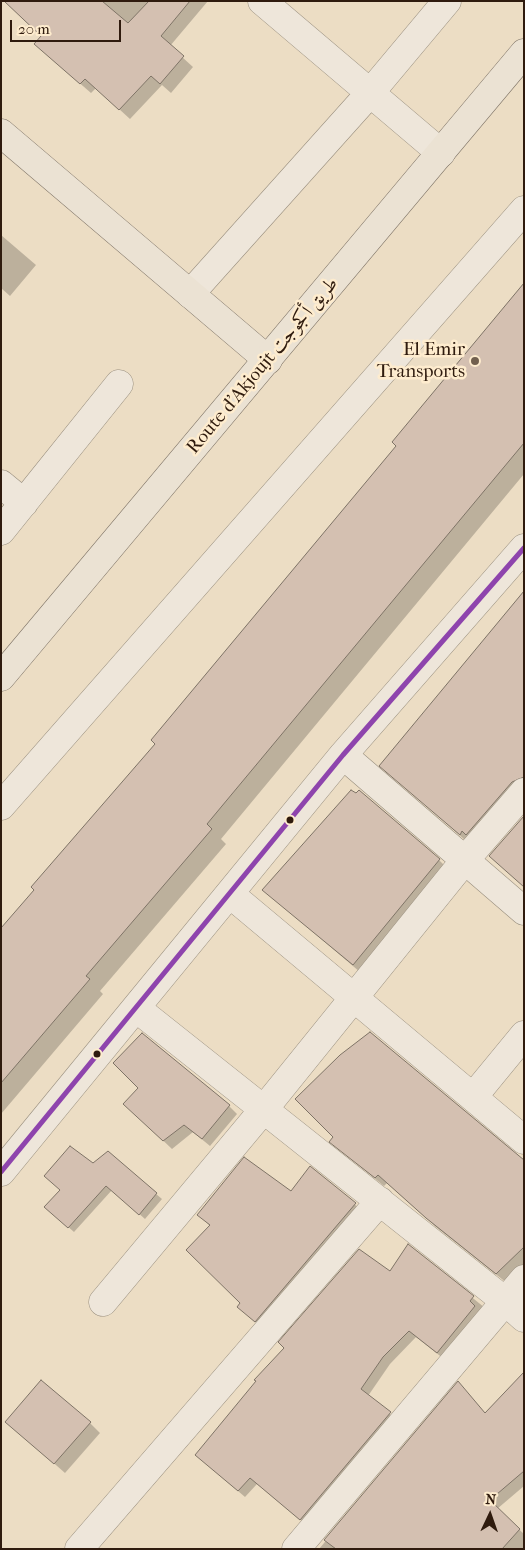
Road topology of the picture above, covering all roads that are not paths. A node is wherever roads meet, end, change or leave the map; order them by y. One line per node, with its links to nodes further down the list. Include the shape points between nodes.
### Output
1 (262, 1): 4 (street)
2 (447, 1): 4 (street)
3 (524, 53): 6 (main road, Route d'Akjoujt طريق أكجوجت)
4 (370, 93): 6 (street); 8 (street)
5 (1, 133): 8 (main road)
6 (441, 153): 9 (main road, Route d'Akjoujt طريق أكجوجت)
7 (524, 210): 18 (street)
8 (190, 294): 9 (main road)
9 (268, 360): 15 (main road, Route d'Akjoujt طريق أكجوجت)
10 (119, 384): 12 (street)
11 (1, 484): 12 (street)
12 (24, 503): 13 (street)
13 (1, 531)
14 (524, 548): 16 (street)
15 (1, 678)
16 (343, 755): 19 (street); 20 (street)
17 (524, 792): 19 (street)
18 (1, 806)
19 (464, 860): 21 (street); 22 (street)
20 (230, 894): 22 (street); 23 (street)
21 (524, 911)
22 (354, 997): 25 (street); 26 (street)
23 (136, 1008): 26 (street); 28 (street)
24 (524, 1034): 25 (street)
25 (473, 1097): 27 (street)
26 (264, 1110): 29 (street); 31 (street)
27 (524, 1140)
28 (1, 1172)
29 (380, 1201): 32 (street); 33 (street)
30 (524, 1280): 32 (street)
31 (103, 1302)
32 (514, 1310): 34 (street)
33 (79, 1549)
34 (296, 1549)

